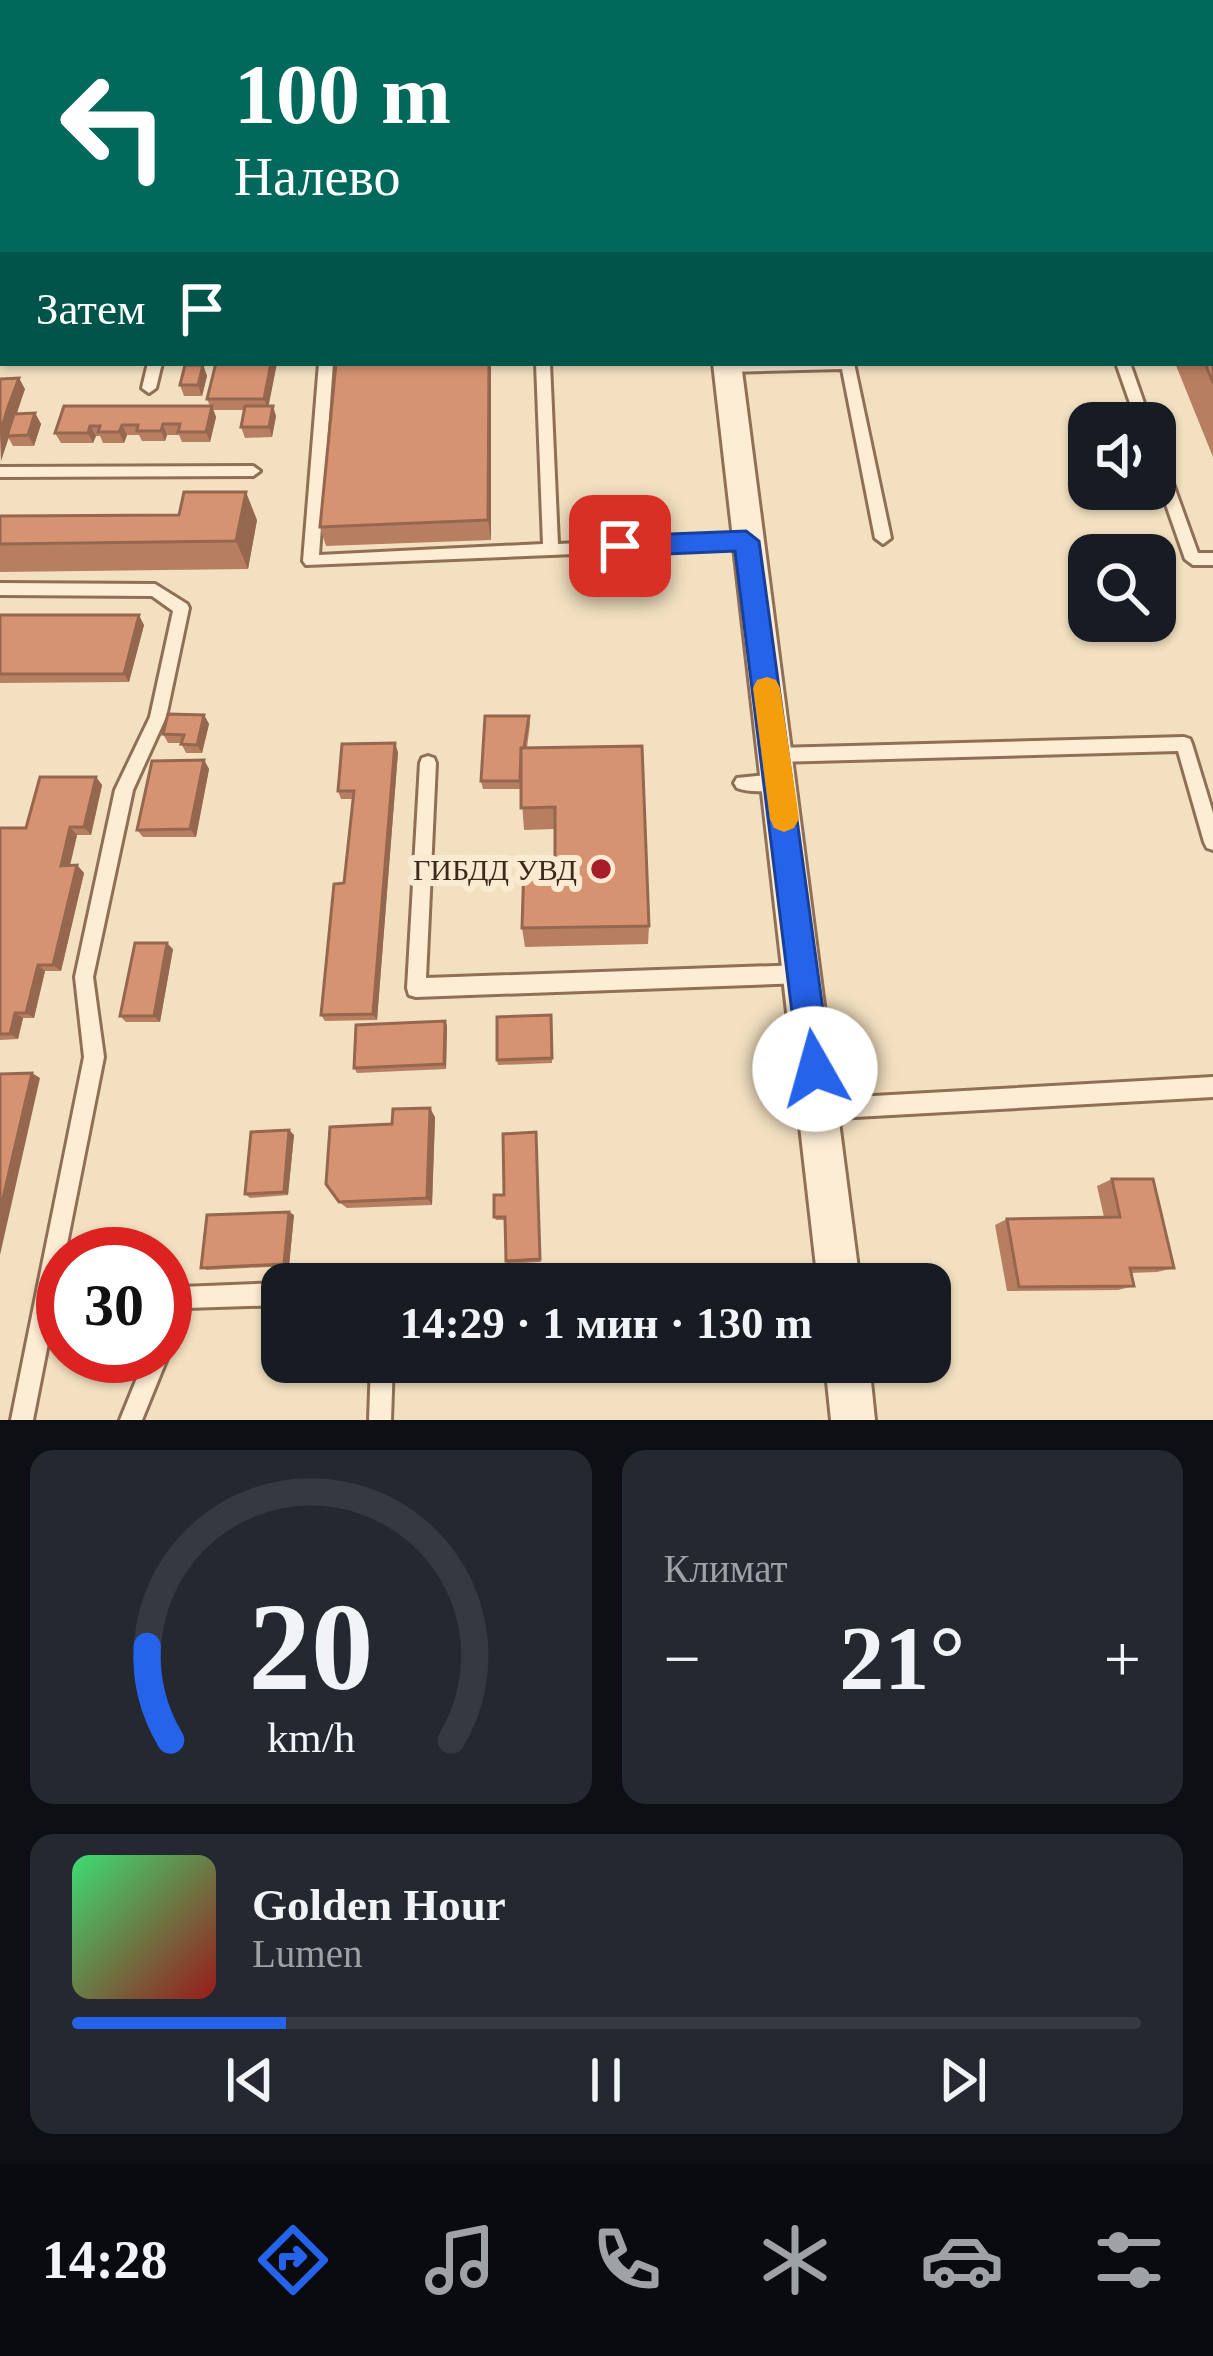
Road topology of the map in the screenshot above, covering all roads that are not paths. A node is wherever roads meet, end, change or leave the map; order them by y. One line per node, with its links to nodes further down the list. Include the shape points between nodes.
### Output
1 (154, 366): 7 (lane)
2 (326, 366): 14 (lane, via 311,561)
3 (543, 366): 14 (lane)
4 (728, 366): 13 (street)
5 (848, 366): 12 (lane)
6 (1124, 366): 8 (lane)
7 (149, 388)
8 (1137, 402)
9 (253, 471): 10 (lane)
10 (0, 472)
11 (1175, 510): 15 (lane, via 1193,559)
12 (883, 538)
13 (746, 541): 14 (lane); 18 (street)
14 (551, 550)
15 (1213, 559)
16 (0, 589): 30 (lane, via 155,590 181,608 158,717 124,790 84,977 94,1057)
17 (428, 764): 21 (lane, via 416,988)
18 (778, 768): 19 (lane); 20 (lane, via 1184,744); 21 (street)
19 (743, 783)
20 (1213, 842)
21 (804, 974): 23 (street)
22 (1213, 1087): 23 (lane)
23 (820, 1109): 24 (street)
24 (836, 1263)
25 (261, 1295): 26 (lane)
26 (192, 1298)
27 (146, 1383): 31 (lane)
28 (381, 1383): 32 (lane)
29 (850, 1383): 33 (street)
30 (22, 1420)
31 (131, 1420)
32 (380, 1420)
33 (854, 1420)

